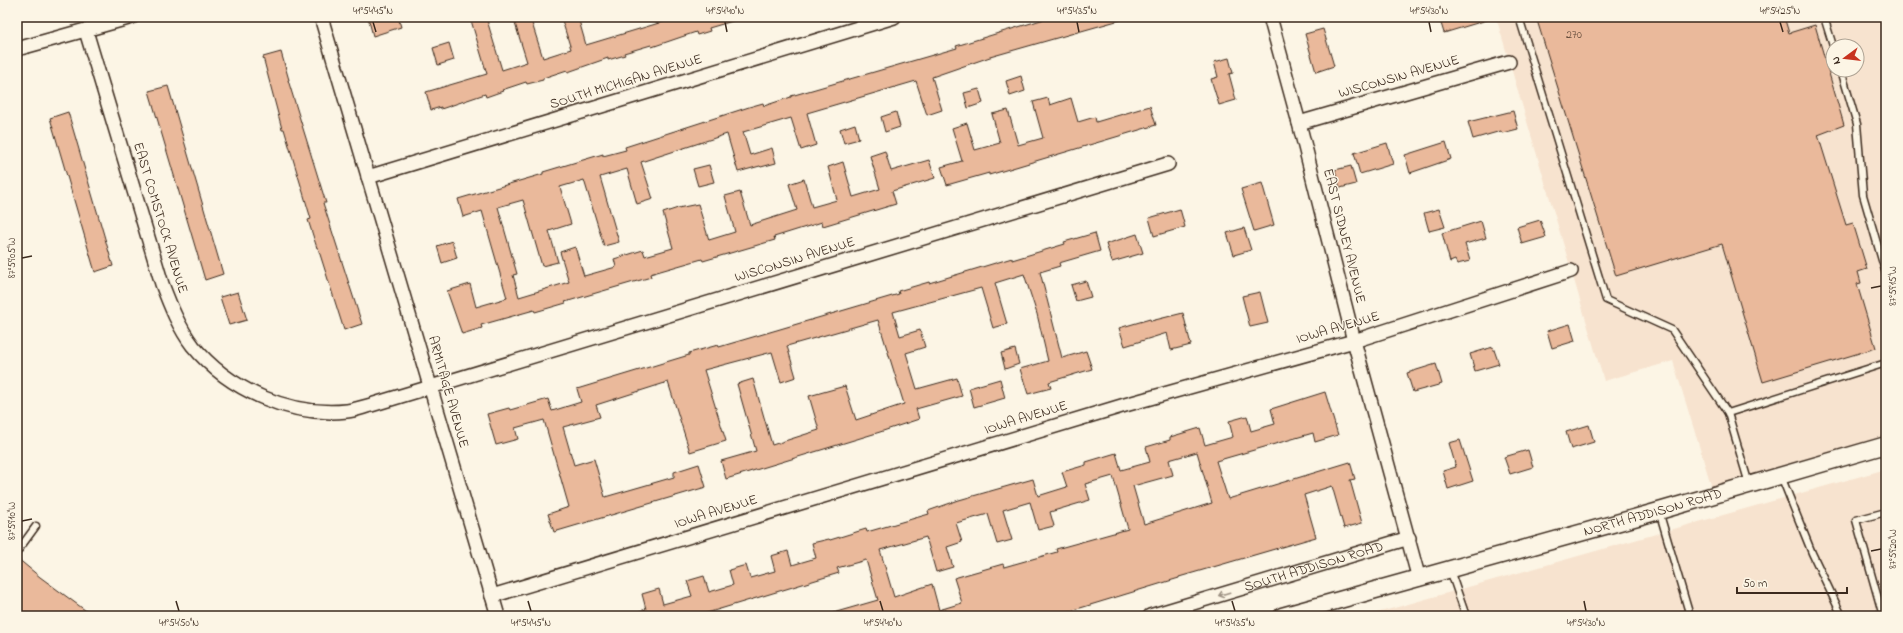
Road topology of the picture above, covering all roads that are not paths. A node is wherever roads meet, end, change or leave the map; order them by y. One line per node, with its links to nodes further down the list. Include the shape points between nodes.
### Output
1 (132, 17): 7 (street)
2 (321, 17): 14 (street, ARMITAGE AVENUE)
3 (894, 17): 14 (street, SOUTH MICHIGAN AVENUE)
4 (1270, 17): 12 (street, EAST SIDNEY AVENUE)
5 (1519, 17): 20 (lane, via 1606,300 1672,330)
6 (1824, 17): 8 (lane)
7 (86, 31): 9 (street); 19 (street, EAST COMSTOCK AVENUE, via 162,284 192,345 208,363 244,388 286,406 309,410 347,411)
8 (1831, 38)
9 (17, 49)
10 (1509, 62): 12 (street, WISCONSIN AVENUE)
11 (1844, 78): 16 (lane, via 1858,124 1863,195)
12 (1299, 123): 17 (street, EAST SIDNEY AVENUE)
13 (1168, 164): 19 (street, WISCONSIN AVENUE)
14 (368, 177): 19 (street, ARMITAGE AVENUE)
15 (1571, 271): 17 (street, IOWA AVENUE)
16 (1886, 274)
17 (1354, 340): 27 (street, EAST SIDNEY AVENUE); 31 (street, IOWA AVENUE, via 1125,405)
18 (1886, 363): 20 (lane)
19 (430, 386): 31 (street, ARMITAGE AVENUE)
20 (1728, 413): 23 (lane)
21 (1886, 447): 22 (street, NORTH ADDISON ROAD)
22 (1781, 475): 23 (street, NORTH ADDISON ROAD); 37 (lane, via 1812,553)
23 (1749, 484): 24 (street, NORTH ADDISON ROAD)
24 (1659, 512): 29 (street, NORTH ADDISON ROAD); 36 (lane)
25 (1886, 512): 38 (lane, via 1856,520)
26 (36, 526): 28 (lane)
27 (1409, 538): 30 (street, EAST SIDNEY AVENUE); 33 (street, SOUTH ADDISON ROAD, one-way to 33)
28 (17, 552)
29 (1450, 570): 30 (street, NORTH ADDISON ROAD); 35 (lane)
30 (1419, 578): 34 (street)
31 (492, 596): 32 (street, ARMITAGE AVENUE)
32 (498, 616)
33 (1150, 616)
34 (1282, 616)
35 (1466, 616)
36 (1690, 616)
37 (1842, 616)
38 (1883, 616)

